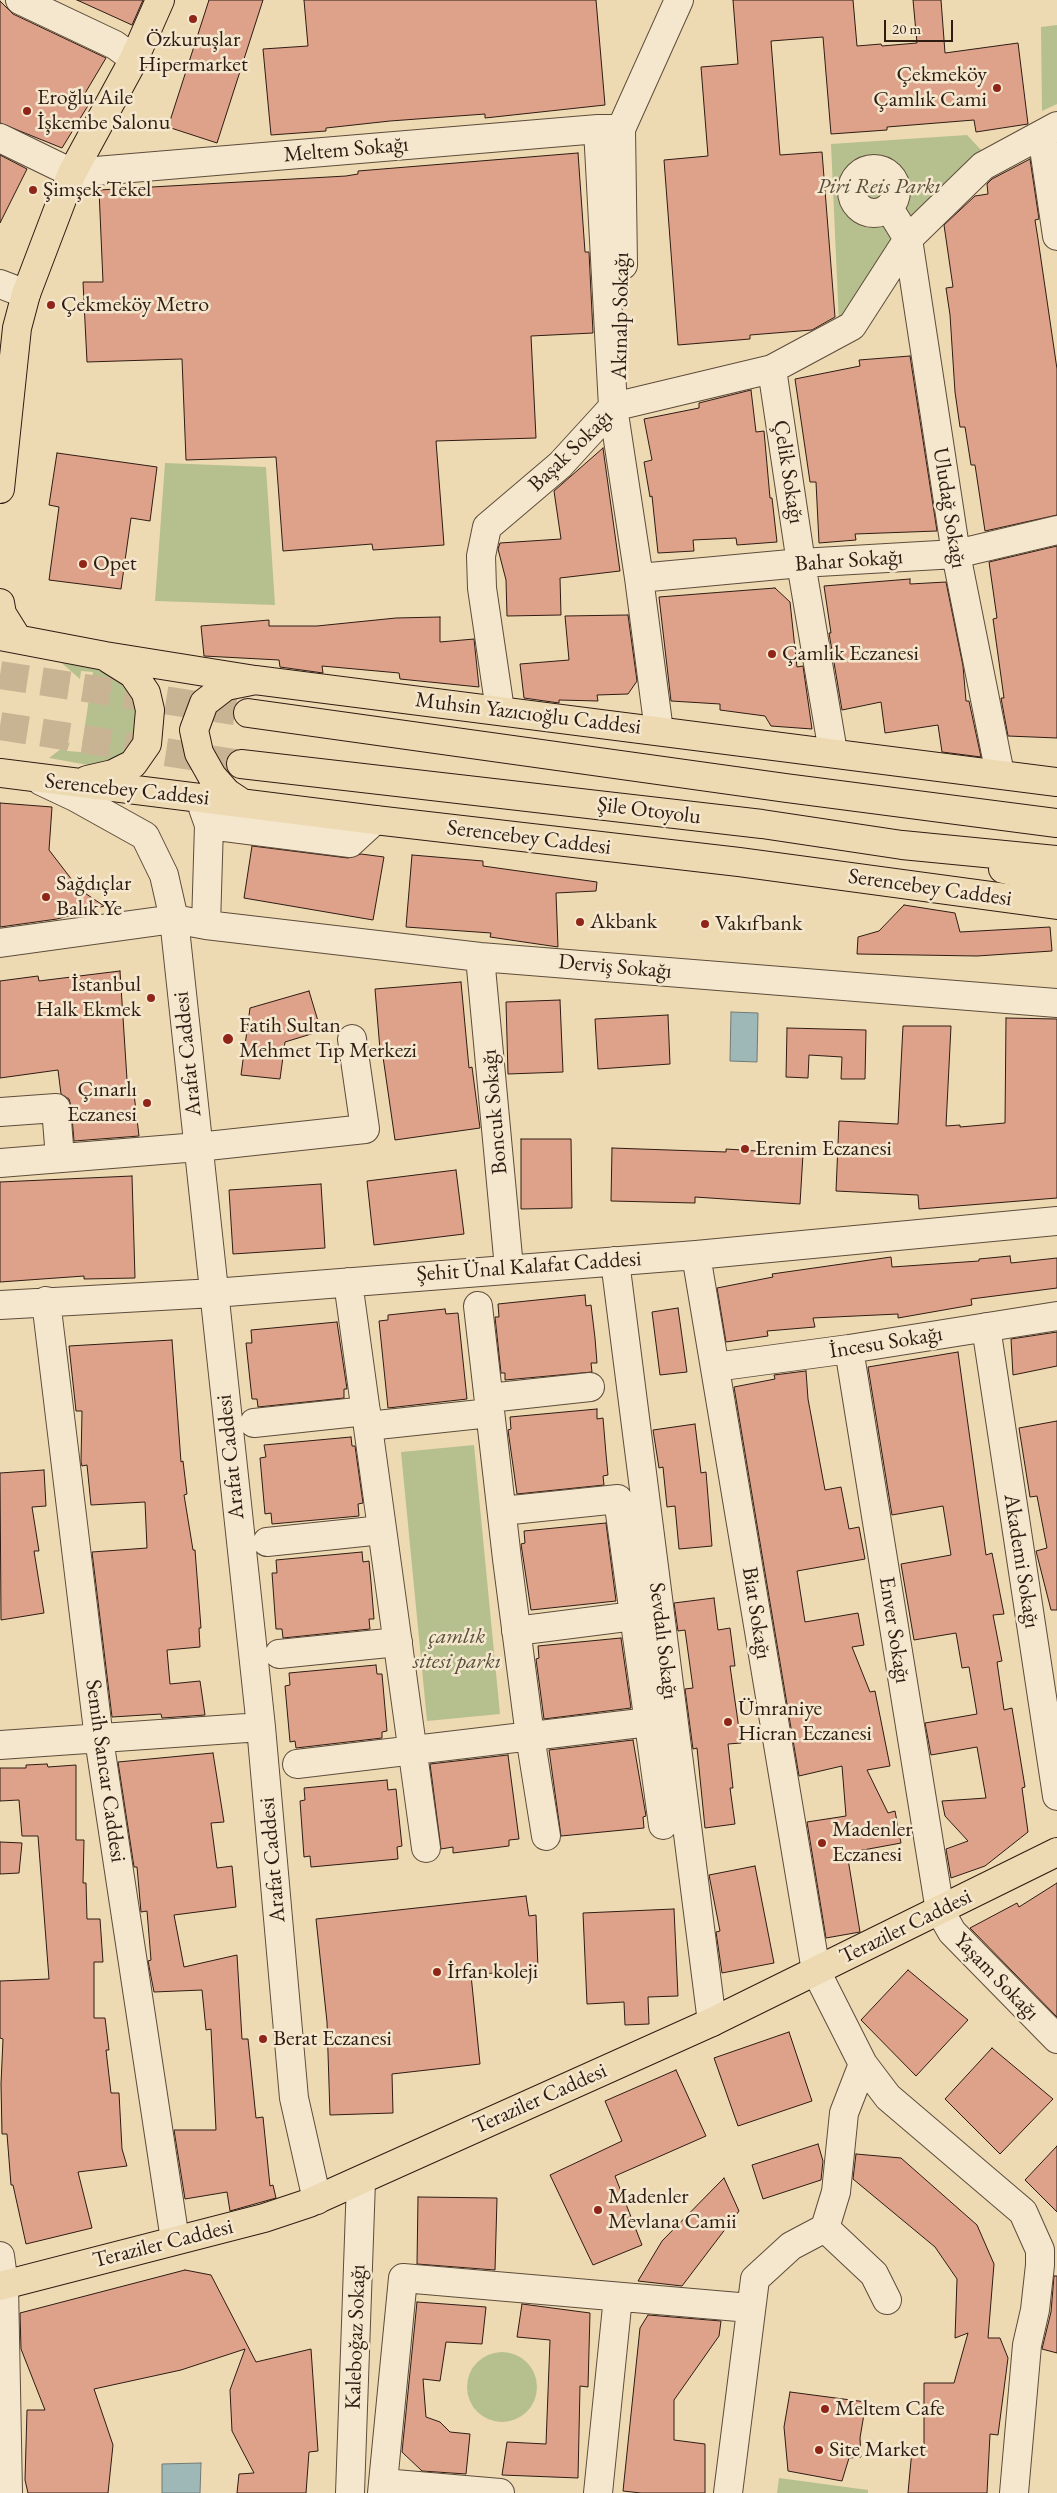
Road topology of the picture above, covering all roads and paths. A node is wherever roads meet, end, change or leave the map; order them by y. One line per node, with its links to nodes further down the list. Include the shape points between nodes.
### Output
1 (20, 0): 4 (street, via 115,44)
2 (160, 0): 4 (main road)
3 (679, 0): 5 (street, Akınalp Sokağı)
4 (134, 59): 8 (main road)
5 (610, 129): 8 (street, Meltem Sokağı); 15 (street, Akınalp Sokağı, via 624,380)
6 (1049, 130): 10 (street); 11 (street, Başak Sokağı, via 983,166)
7 (0, 138): 8 (street)
8 (72, 173): 13 (main road)
9 (888, 208): 11 (street)
10 (1057, 236)
11 (908, 239): 14 (street, Başak Sokağı, via 852,326); 18 (street, Uludağ Sokağı)
12 (0, 284): 13 (street)
13 (26, 294): 16 (main road, via 17,328)
14 (772, 369): 15 (street, Başak Sokağı); 19 (street, Çelik Sokağı)
15 (613, 407): 20 (street, Akınalp Sokağı); 25 (street, Başak Sokağı, via 560,465 487,528 481,556 482,588)
16 (0, 489)
17 (1057, 530): 18 (street, Bahar Sokağı)
18 (956, 554): 19 (street, Bahar Sokağı); 31 (street, Uludağ Sokağı)
19 (801, 563): 20 (street, Bahar Sokağı); 28 (street, Çelik Sokağı)
20 (640, 578): 27 (street, Akınalp Sokağı)
21 (0, 603): 22 (main road)
22 (8, 637): 23 (main road, Muhsin Yazıcıoğlu Caddesi)
23 (105, 656): 24 (main road, Muhsin Yazıcıoğlu Caddesi); 34 (main road, via 133,674 146,693 150,710 147,744 133,764 96,779)
24 (255, 680): 25 (main road, Muhsin Yazıcıoğlu Caddesi); 36 (main road, via 226,686 204,703 194,730 199,753 212,776 227,793)
25 (500, 710): 27 (main road, Muhsin Yazıcıoğlu Caddesi)
26 (248, 713): 38 (main road, Şile Otoyolu)
27 (658, 731): 28 (main road, Muhsin Yazıcıoğlu Caddesi)
28 (834, 752): 31 (main road, Muhsin Yazıcıoğlu Caddesi)
29 (241, 764): 40 (main road, Şile Otoyolu, via 762,824)
30 (0, 774): 32 (main road, Serencebey Caddesi)
31 (1000, 774): 33 (main road, Muhsin Yazıcıoğlu Caddesi)
32 (39, 780): 34 (main road, Serencebey Caddesi); 44 (street, Arafat Caddesi, via 145,836 164,875)
33 (1057, 782)
34 (68, 784): 35 (main road, Serencebey Caddesi)
35 (199, 797): 36 (main road, Serencebey Caddesi); 39 (street)
36 (242, 803): 37 (main road, Serencebey Caddesi)
37 (375, 820): 39 (street, via 350,843); 43 (main road, Serencebey Caddesi, via 739,862)
38 (1057, 823)
39 (209, 825): 45 (street)
40 (902, 845): 41 (main road, Şile Otoyolu); 42 (main road)
41 (1057, 860)
42 (1057, 882)
43 (1057, 905)
44 (174, 919): 45 (street, Derviş Sokağı); 46 (street, Derviş Sokağı); 51 (street, Arafat Caddesi)
45 (206, 925): 47 (street, Derviş Sokağı)
46 (0, 943)
47 (480, 957): 48 (street, Derviş Sokağı); 57 (street, Boncuk Sokağı)
48 (1057, 1003)
49 (352, 1039): 51 (street, via 365,1129)
50 (0, 1112): 52 (street, via 56,1108)
51 (198, 1147): 52 (street); 59 (street, Arafat Caddesi)
52 (60, 1158): 53 (street)
53 (0, 1163)
54 (1057, 1221): 55 (street, Şehit Ünal Kalafat Caddesi)
55 (696, 1255): 56 (street, Şehit Ünal Kalafat Caddesi); 66 (street, Biat Sokağı)
56 (615, 1261): 57 (street, Şehit Ünal Kalafat Caddesi); 92 (street, Sevdalı Sokağı)
57 (510, 1268): 58 (street, Şehit Ünal Kalafat Caddesi)
58 (348, 1282): 59 (street, Şehit Ünal Kalafat Caddesi); 69 (street)
59 (214, 1293): 60 (street, Şehit Ünal Kalafat Caddesi); 79 (street, Arafat Caddesi)
60 (46, 1302): 61 (street, Şehit Ünal Kalafat Caddesi); 81 (street, Semih Sancar Caddesi)
61 (0, 1305)
62 (478, 1306): 68 (street)
63 (1057, 1316): 64 (street, İncesu Sokağı)
64 (986, 1327): 65 (street, İncesu Sokağı); 85 (street, Akademi Sokağı)
65 (849, 1349): 66 (street, İncesu Sokağı); 90 (street, Enver Sokağı)
66 (715, 1367): 91 (street, Biat Sokağı)
67 (590, 1387): 68 (street)
68 (490, 1406): 69 (street); 71 (street)
69 (367, 1418): 70 (street); 72 (street)
70 (254, 1423)
71 (502, 1511): 74 (street, via 618,1499); 75 (street)
72 (382, 1530): 73 (street); 76 (street)
73 (266, 1542)
74 (634, 1616): 75 (street); 78 (street)
75 (516, 1631): 80 (street)
76 (398, 1642): 77 (street); 83 (street)
77 (279, 1654)
78 (649, 1722): 80 (street); 86 (street)
79 (261, 1727): 81 (street); 96 (street, Arafat Caddesi, via 294,2098)
80 (530, 1736): 83 (street); 87 (street)
81 (99, 1740): 82 (street); 98 (street, Semih Sancar Caddesi)
82 (0, 1745)
83 (413, 1750): 84 (street); 88 (street)
84 (297, 1764)
85 (1057, 1796)
86 (663, 1825)
87 (546, 1836)
88 (426, 1848)
89 (1057, 1852): 90 (main road, Teraziler Caddesi)
90 (940, 1912): 91 (main road, Teraziler Caddesi); 93 (street, Yaşam Sokağı, via 952,1932)
91 (816, 1971): 92 (main road, Teraziler Caddesi); 94 (street, Biat Sokağı)
92 (712, 2022): 95 (main road, Teraziler Caddesi)
93 (1057, 2039)
94 (863, 2064): 97 (street, via 844,2113 836,2192); 110 (street, Biat Sokağı, via 888,2097 1023,2212 1040,2250)
95 (361, 2180): 96 (main road, Teraziler Caddesi); 106 (street, Kaleboğaz Sokağı)
96 (317, 2200): 98 (main road, Teraziler Caddesi, via 264,2218)
97 (825, 2228): 102 (street, via 874,2274); 103 (street, via 790,2246 754,2279)
98 (175, 2240): 100 (main road, Teraziler Caddesi)
99 (0, 2256): 100 (street)
100 (2, 2286): 105 (street)
101 (618, 2297): 103 (street); 104 (street, via 402,2278); 108 (street)
102 (887, 2300)
103 (750, 2308): 109 (street)
104 (382, 2488): 107 (street)
105 (8, 2493)
106 (350, 2493)
107 (500, 2493)
108 (598, 2493)
109 (728, 2493)
110 (1014, 2493)

